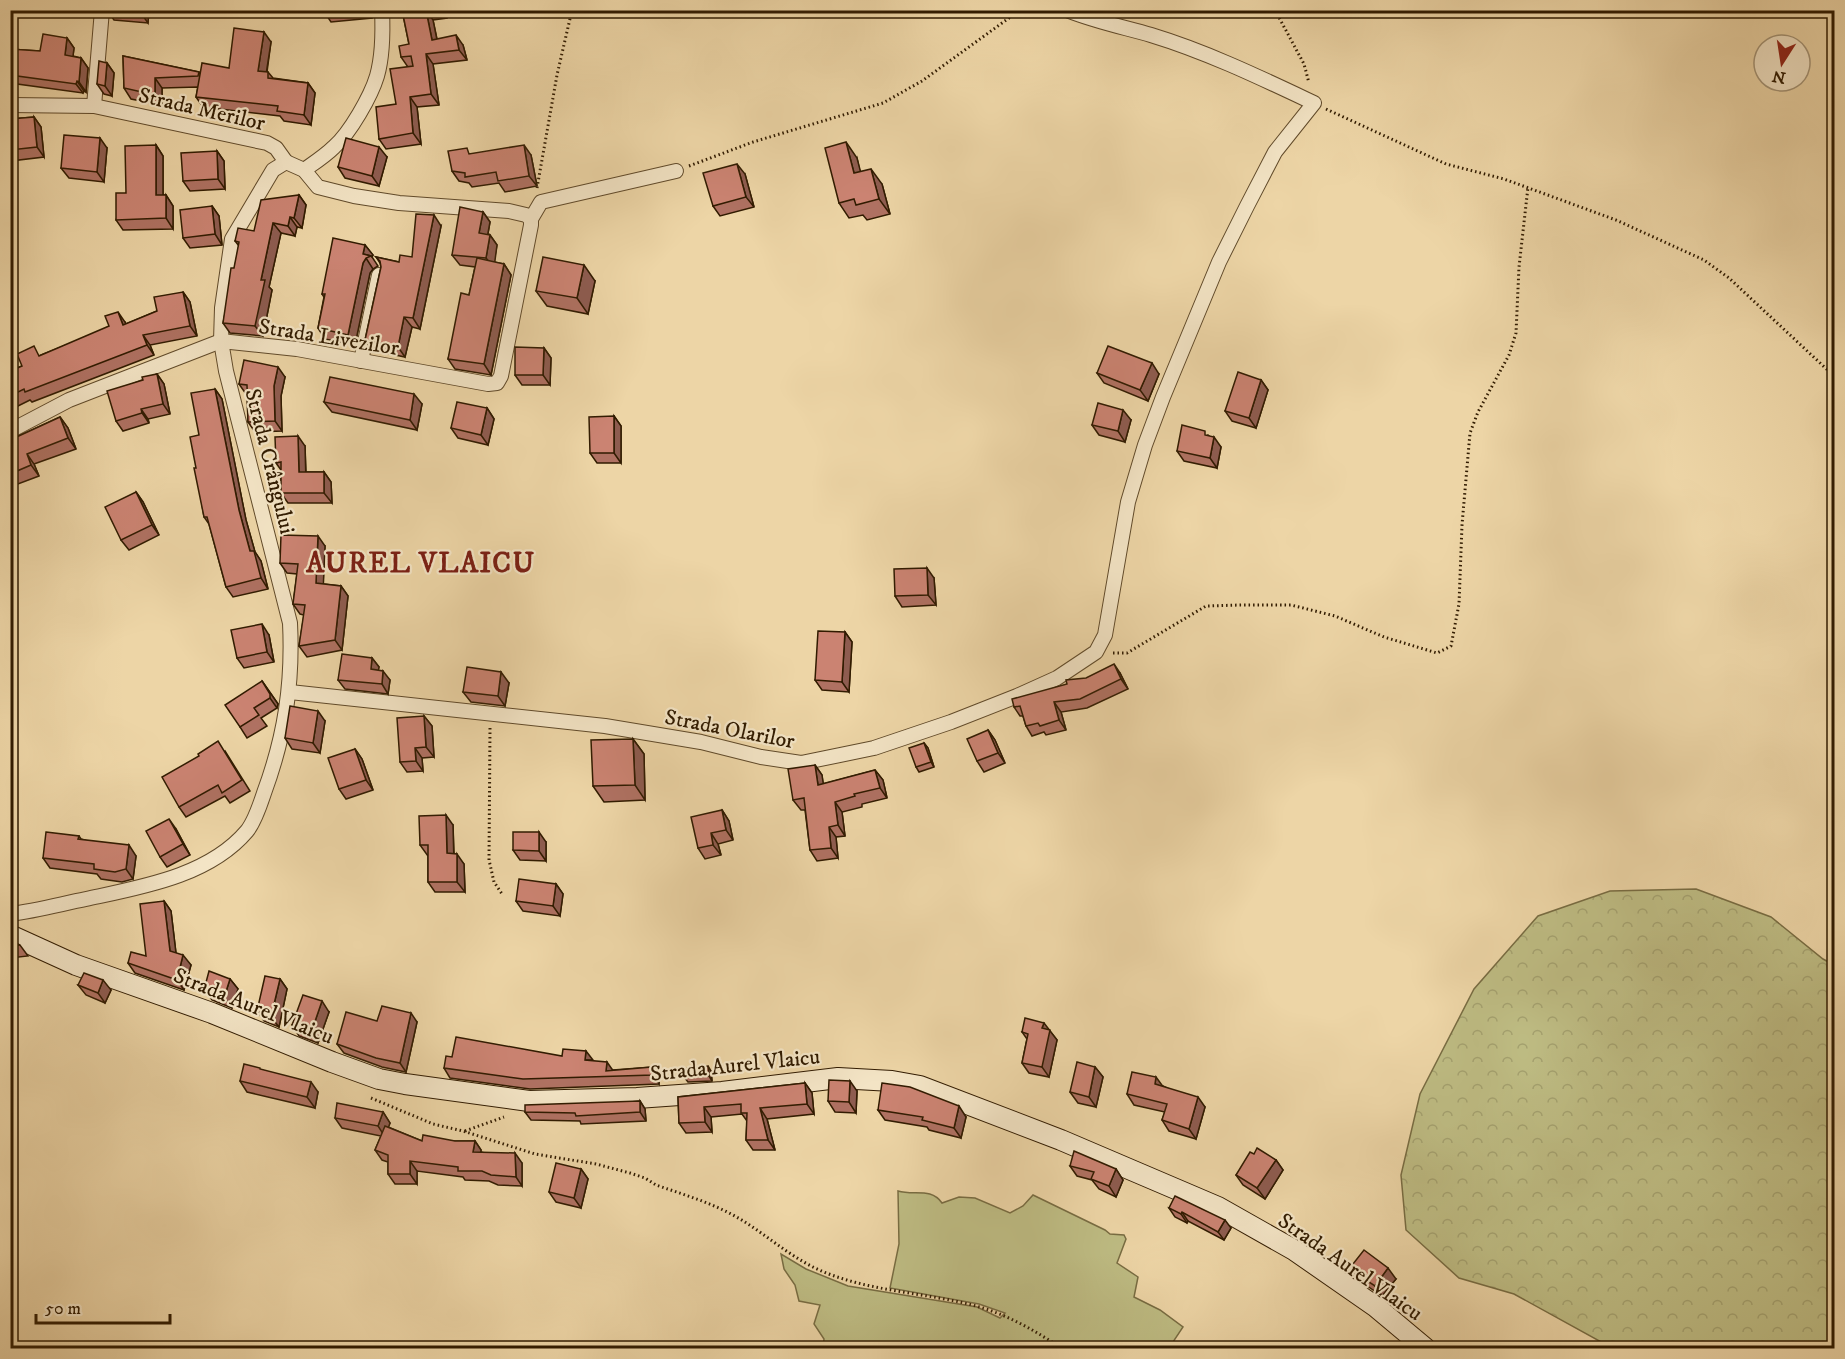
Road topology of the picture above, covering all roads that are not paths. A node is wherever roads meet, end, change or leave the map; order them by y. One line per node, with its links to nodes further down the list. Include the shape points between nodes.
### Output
1 (102, 10): 5 (street)
2 (382, 10): 7 (street, via 377,77 353,123 335,146)
3 (1066, 10): 14 (street, Strada Olarilor, via 1152,36 1314,103 1275,152 1219,262 1145,445 1128,502 1105,635 1096,652 1057,678 951,722 874,748 801,763 605,726)
4 (10, 105): 5 (street, Strada Merilor)
5 (94, 106): 6 (street, Strada Merilor, via 267,143 276,147)
6 (286, 162): 7 (street); 11 (street, via 273,170 232,238)
7 (304, 170): 9 (street, via 318,187 354,196 509,211 526,215)
8 (676, 171): 9 (street, via 541,202)
9 (531, 222): 12 (street, Strada Livezilor, via 497,383)
10 (379, 275): 12 (street)
11 (221, 341): 12 (street, Strada Livezilor); 13 (street, Strada Livezilor, via 69,400); 14 (street, Strada Crângului, via 290,623)
12 (360, 361)
13 (10, 431)
14 (290, 692): 15 (street, Strada Crângului, via 282,734 259,808 248,829 225,851 183,874 158,882)
15 (10, 914)
16 (10, 935): 17 (street, Strada Aurel Vlaicu, via 76,965 212,1013 332,1062 405,1084 529,1101 722,1092 838,1078 920,1086 1061,1140 1218,1207 1294,1250 1376,1307)
17 (1425, 1348)

